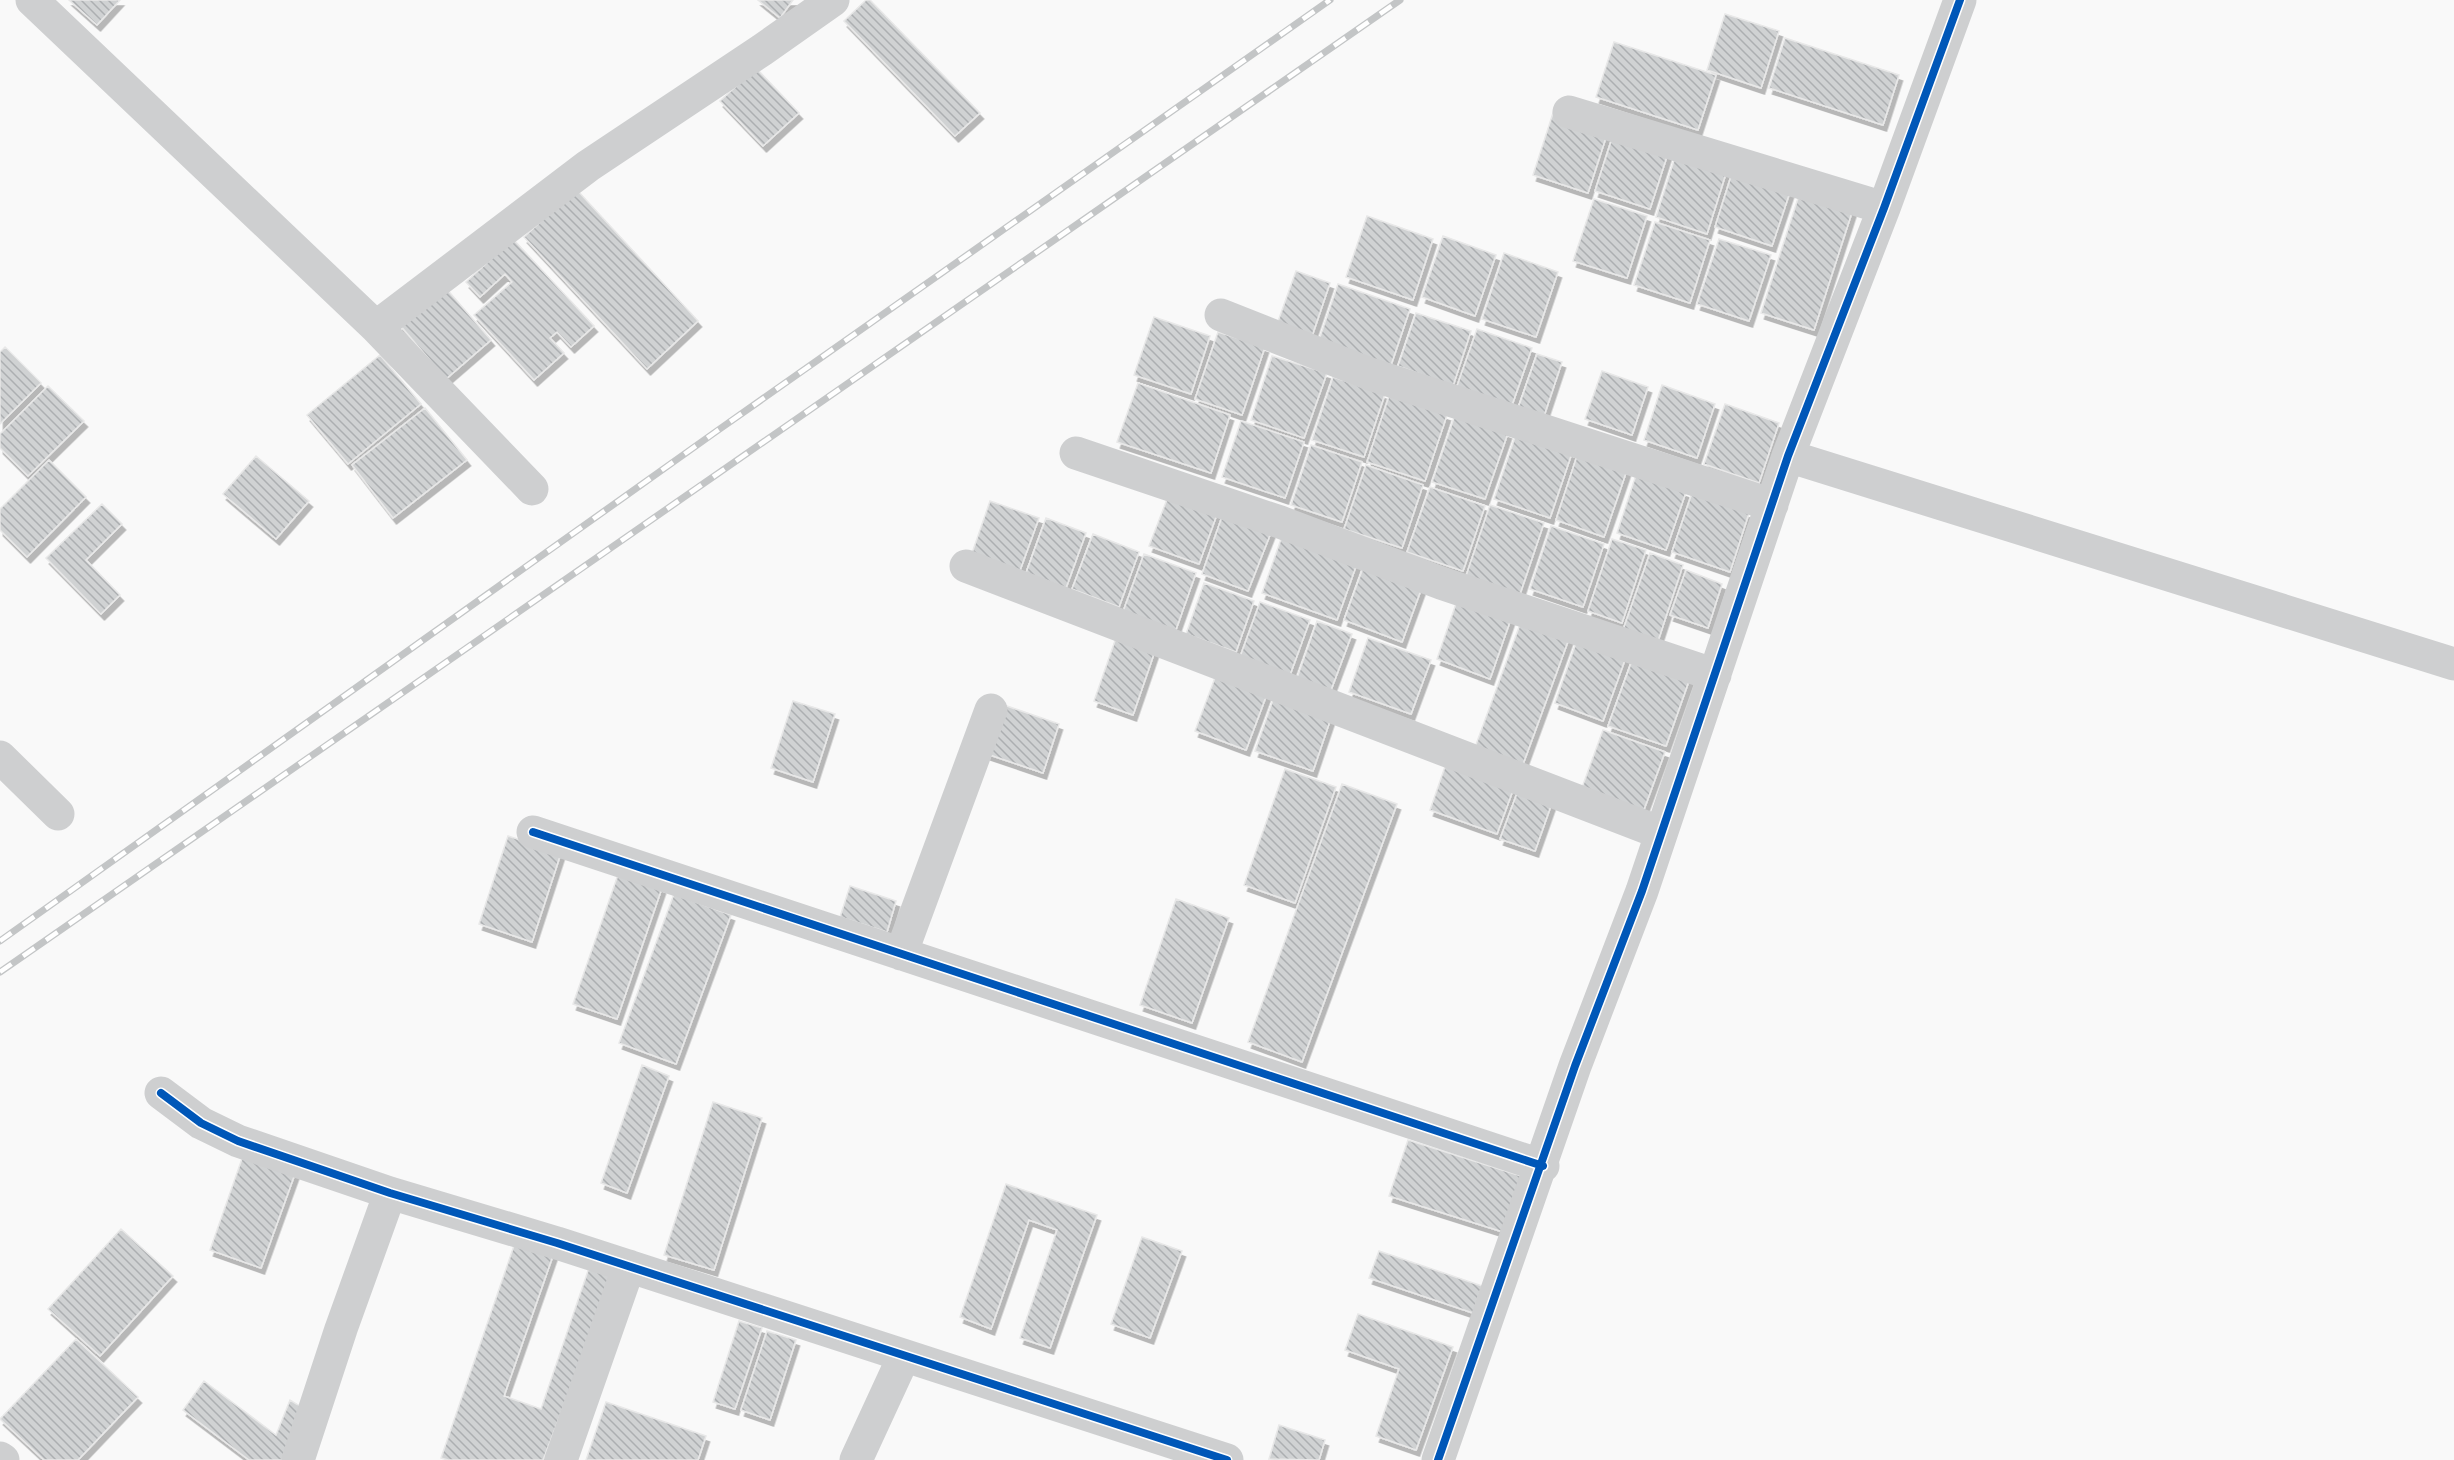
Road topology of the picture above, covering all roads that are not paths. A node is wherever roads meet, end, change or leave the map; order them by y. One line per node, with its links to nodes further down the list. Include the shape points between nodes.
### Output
1 (32, 0): 7 (street)
2 (833, 0): 7 (street, via 588,166)
3 (1960, 0): 5 (street)
4 (1569, 112): 5 (street)
5 (1884, 208): 9 (street)
6 (1221, 315): 11 (street, via 1370,374)
7 (376, 327): 10 (street)
8 (1076, 453): 14 (street, via 1280,522 1441,583)
9 (1788, 456): 11 (street); 13 (street)
10 (532, 489)
11 (1772, 505): 14 (street)
12 (966, 566): 19 (street)
13 (2454, 664)
14 (1715, 675): 19 (street)
15 (991, 710): 20 (street)
16 (0, 757): 17 (street)
17 (58, 814)
18 (533, 832): 20 (street)
19 (1661, 833): 22 (street)
20 (901, 954): 22 (street)
21 (161, 1093): 23 (street, via 201,1123 238,1141)
22 (1542, 1166): 30 (street)
23 (390, 1193): 24 (street); 26 (street)
24 (629, 1266): 25 (street); 27 (street)
25 (904, 1356): 28 (street); 29 (street)
26 (298, 1460)
27 (561, 1460)
28 (856, 1460)
29 (1227, 1460)
30 (1438, 1460)

